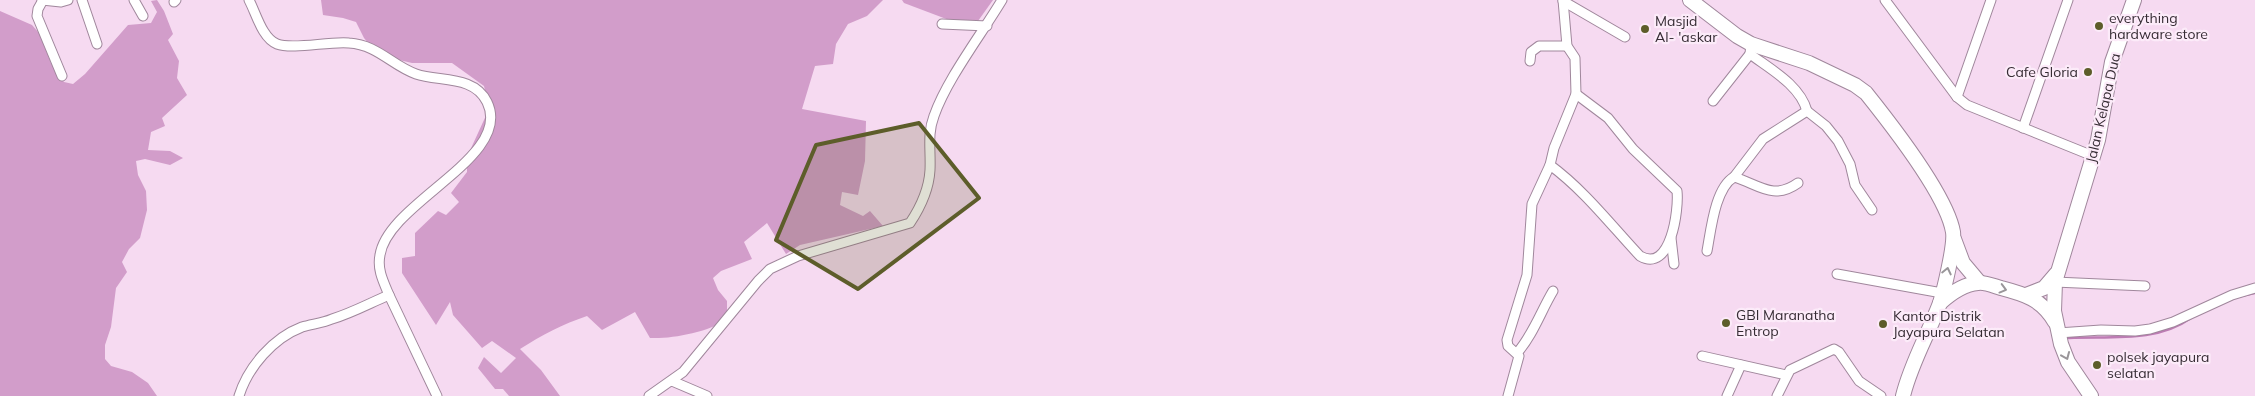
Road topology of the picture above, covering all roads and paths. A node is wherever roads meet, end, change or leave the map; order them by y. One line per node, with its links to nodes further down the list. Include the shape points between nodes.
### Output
1 (43, 0): 2 (street); 21 (street, via 37,16)
2 (68, 0)
3 (82, 0): 17 (street)
4 (134, 0): 13 (street)
5 (249, 0): 42 (street, via 266,34 276,44 362,45 415,73 466,84 476,89 488,103 490,118 484,142 388,235 379,265 380,276)
6 (1002, 0): 15 (street)
7 (1563, 0): 16 (street); 18 (street)
8 (1690, 0): 19 (highway)
9 (1885, 0): 23 (street)
10 (1991, 0): 23 (street)
11 (2068, 0): 26 (street)
12 (2134, 0): 27 (highway, Jalan Kelapa Dua, via 2110,70)
13 (143, 16)
14 (942, 24): 15 (street)
15 (987, 26): 50 (street, via 934,115 930,129 928,187 910,223 798,256 770,269)
16 (1625, 37)
17 (97, 44)
18 (1567, 46): 20 (street, via 1539,46 1531,52); 22 (street, via 1574,58)
19 (1750, 49): 24 (street); 25 (street, via 1798,92); 33 (highway, via 1810,64 1866,93 1929,180)
20 (1530, 61)
21 (62, 76)
22 (1576, 94): 28 (street); 32 (street, via 1608,118 1633,149 1677,191)
23 (1957, 97): 26 (street, via 1967,105)
24 (1712, 101)
25 (1807, 110): 29 (street, via 1763,140); 31 (street, via 1838,141 1856,185)
26 (2023, 128): 27 (street)
27 (2093, 156): 37 (highway, Jalan Kelapa Dua)
28 (1550, 165): 32 (street, via 1599,209 1640,256 1653,259 1667,248); 46 (street, via 1532,204 1527,274 1506,340)
29 (1734, 176): 30 (street, via 1764,190 1788,190); 34 (street, via 1718,201)
30 (1798, 183)
31 (1872, 210)
32 (1671, 238): 35 (street)
33 (1954, 238): 38 (highway, via 1963,263); 44 (highway, one-way to 33)
34 (1707, 251)
35 (1674, 264)
36 (1837, 274): 44 (street)
37 (2056, 278): 39 (street); 43 (highway, via 2044,288); 45 (highway)
38 (1979, 282): 43 (highway, one-way to 43); 44 (highway)
39 (2145, 286)
40 (2255, 288): 45 (street, via 2150,329)
41 (1553, 291): 46 (street, via 1530,337)
42 (389, 294): 51 (street, via 346,314 286,334 253,368); 52 (street)
43 (2026, 295): 45 (highway, via 2042,304)
44 (1941, 298): 59 (highway, via 1908,376)
45 (2057, 328): 60 (highway, one-way to 60, via 2068,362)
46 (1517, 353): 55 (street, via 1518,362)
47 (1702, 356): 48 (street)
48 (1741, 365): 49 (street); 56 (street)
49 (1786, 376): 57 (street); 58 (street, via 1790,370 1834,349 1859,381)
50 (672, 381): 53 (street); 54 (street)
51 (240, 396)
52 (437, 396)
53 (649, 396)
54 (707, 396)
55 (1508, 396)
56 (1727, 396)
57 (1777, 396)
58 (1881, 396)
59 (1903, 396)
60 (2091, 396)

